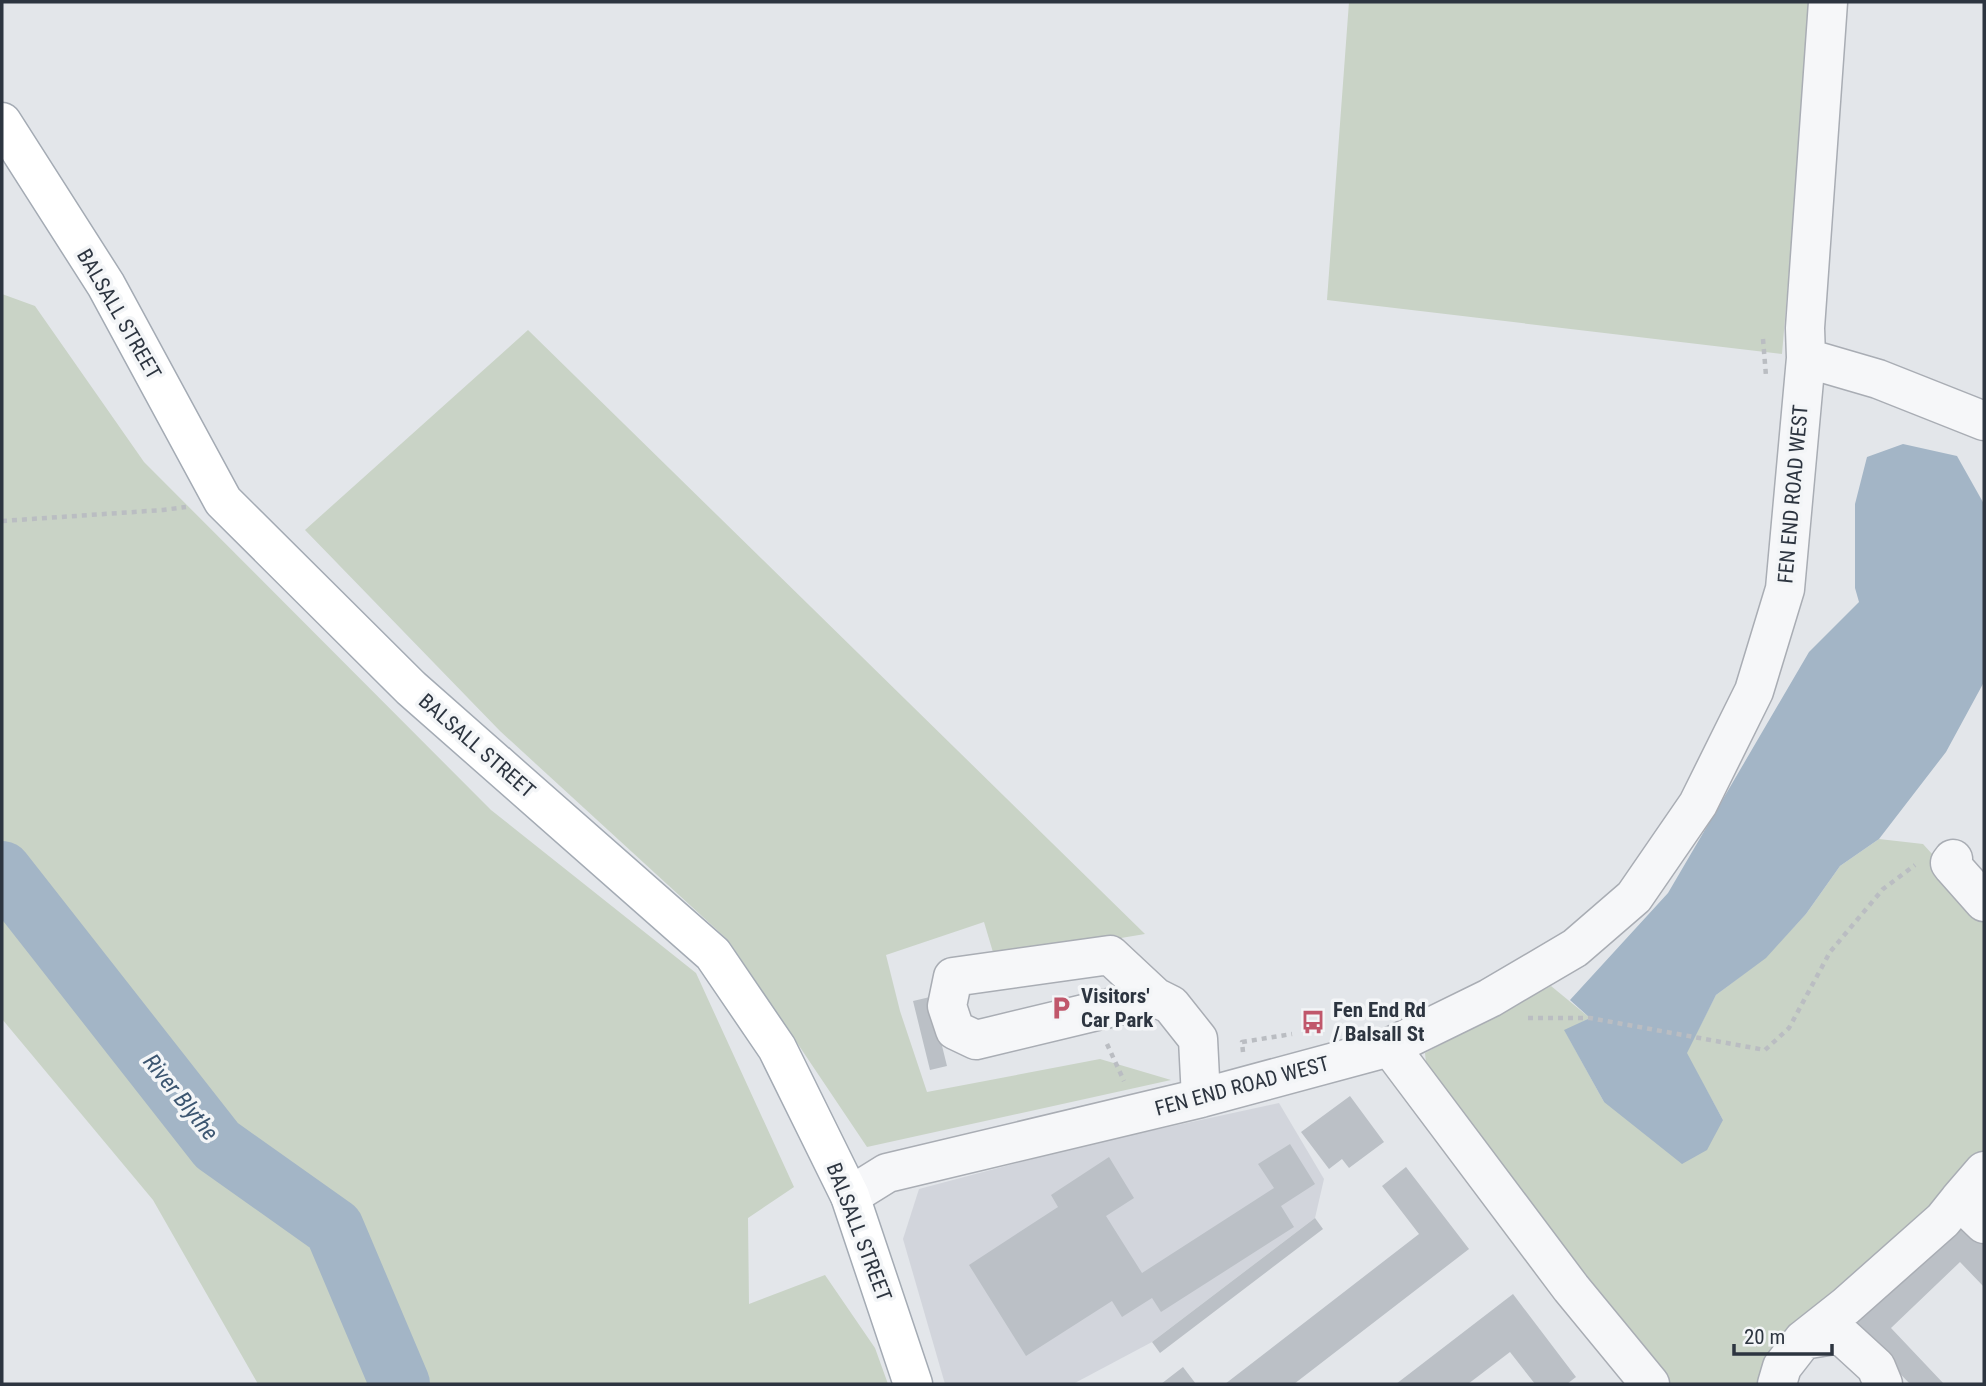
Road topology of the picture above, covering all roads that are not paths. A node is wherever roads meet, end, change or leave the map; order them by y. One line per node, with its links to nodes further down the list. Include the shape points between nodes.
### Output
1 (1828, 2): 3 (street, FEN END ROAD WEST)
2 (2, 122): 11 (main road, BALSALL STREET, via 106,285 223,501 411,688 713,954 777,1048)
3 (1806, 358): 4 (street, via 1878,379); 8 (street, FEN END ROAD WEST, via 1785,589 1754,691 1698,804 1634,897 1575,948 1490,998)
4 (1984, 421)
5 (1938, 859): 6 (street, via 1950,863)
6 (1984, 902)
7 (1155, 997): 7 (street, via 976,1040 954,1030 947,1006 953,977 1110,955); 9 (street, via 1171,1004 1198,1039)
8 (1390, 1047): 9 (street, FEN END ROAD WEST); 15 (street, via 1571,1288)
9 (1200, 1098): 11 (street, FEN END ROAD WEST, via 887,1173)
10 (1984, 1171): 12 (street)
11 (850, 1196): 14 (main road, BALSALL STREET)
12 (1971, 1212): 13 (street, via 1943,1220)
13 (1803, 1340): 16 (street, via 1782,1367); 17 (street, via 1840,1334 1876,1367)
14 (913, 1384)
15 (1650, 1384)
16 (1777, 1384)
17 (1883, 1384)

